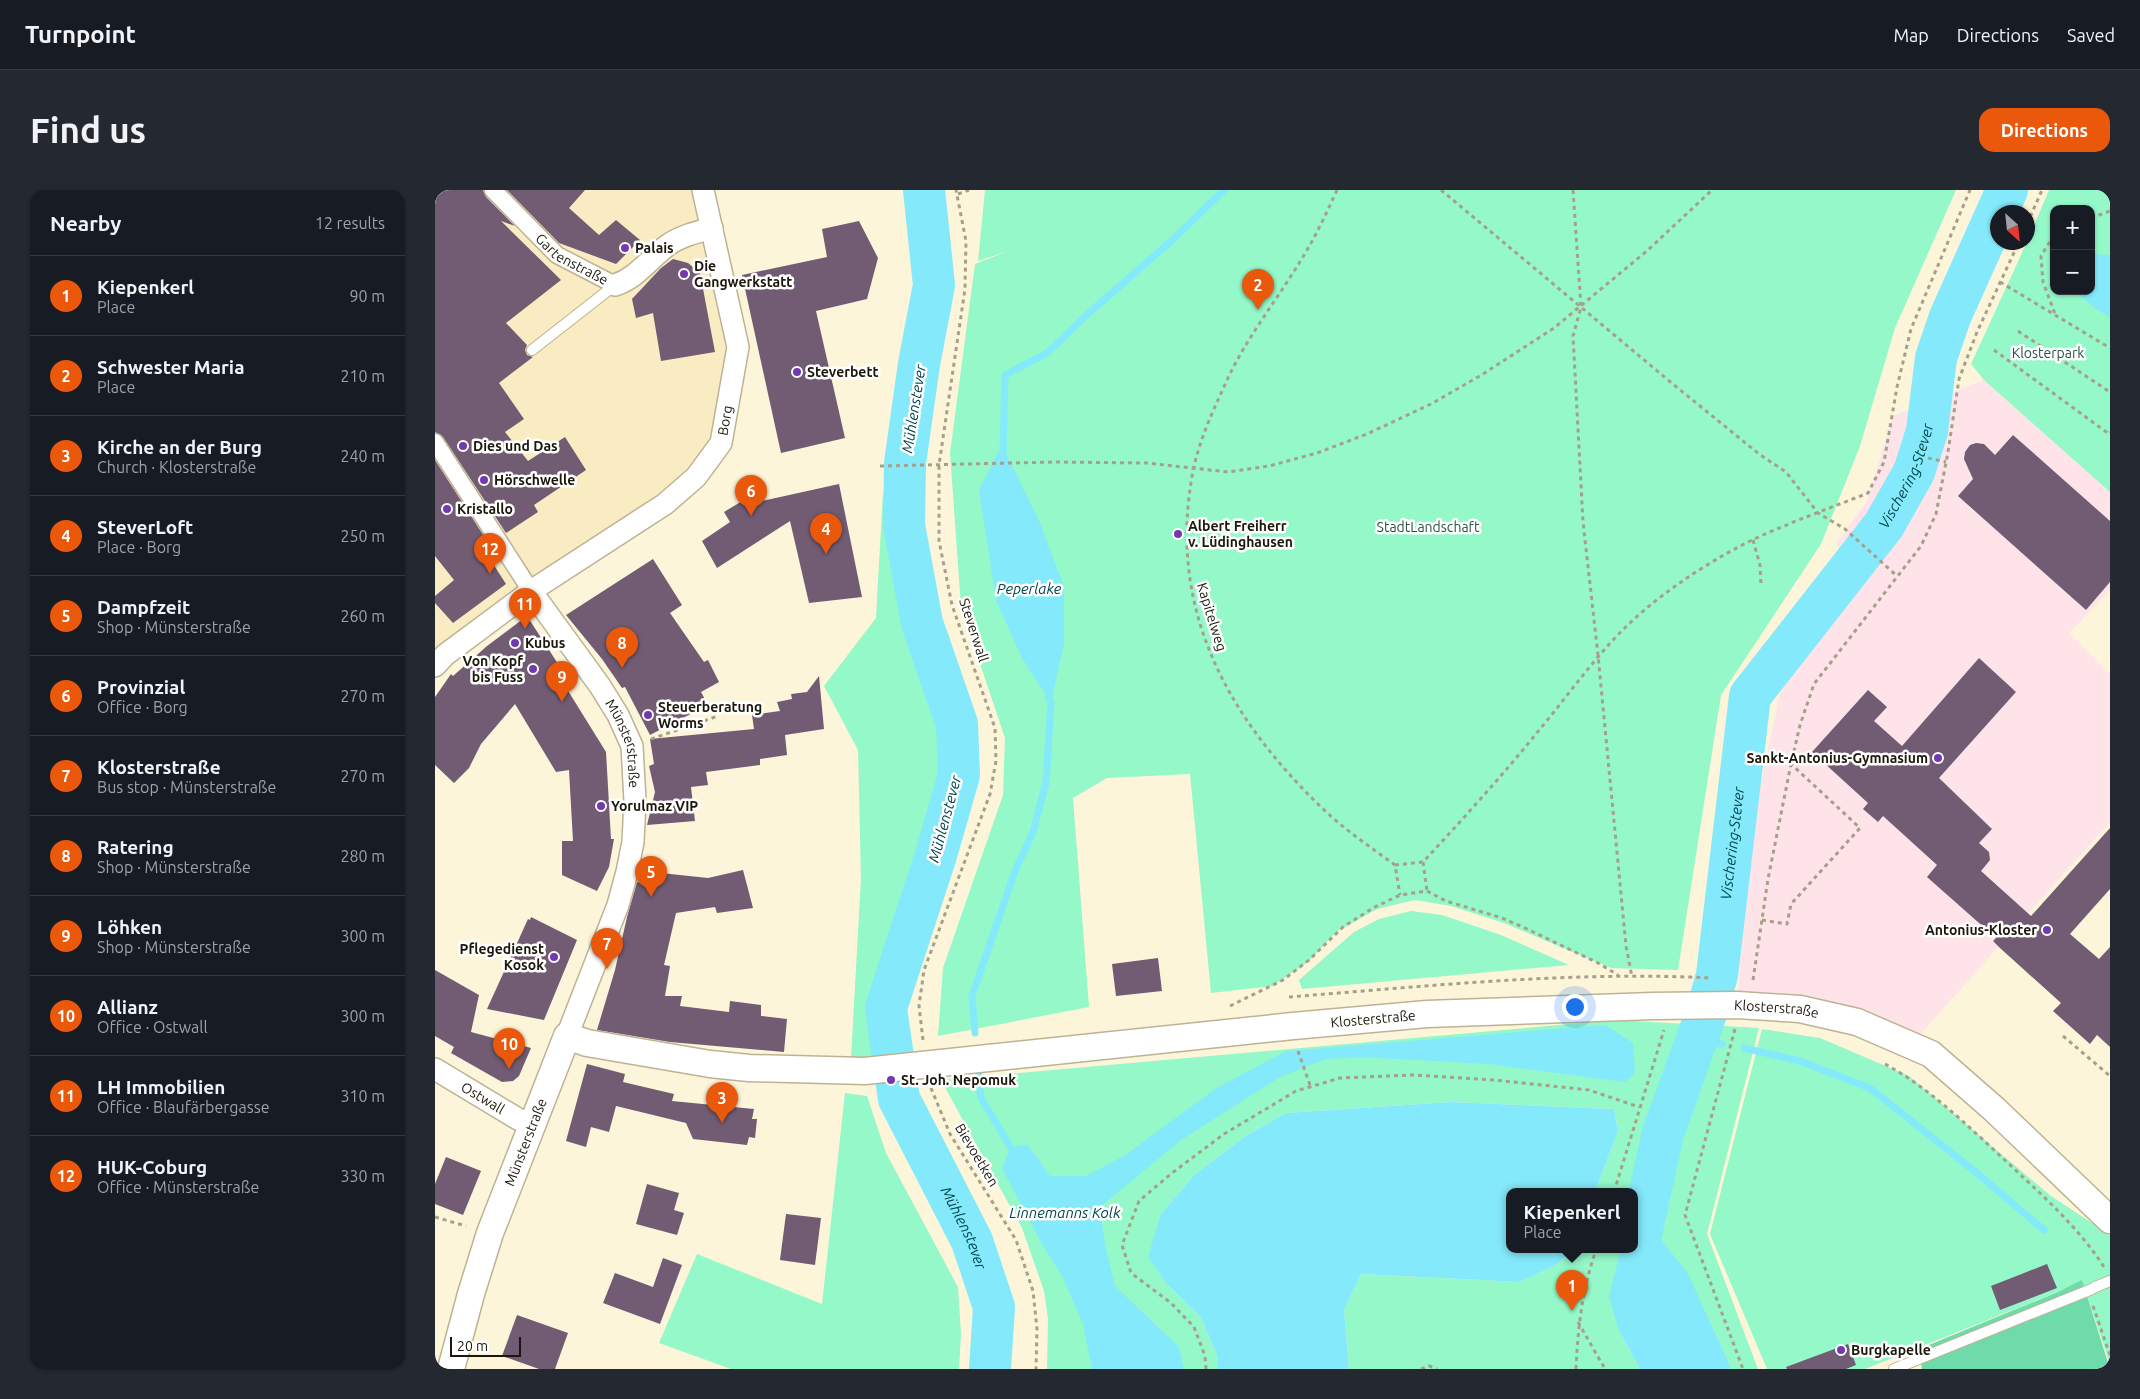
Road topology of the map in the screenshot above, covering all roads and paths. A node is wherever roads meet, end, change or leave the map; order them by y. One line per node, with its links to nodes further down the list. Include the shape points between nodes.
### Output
1 (493, 190): 18 (street, Gartenstraße, via 557,255)
2 (703, 190): 14 (street, Borg)
3 (969, 190): 10 (path)
4 (1337, 190): 32 (path, Kapitelweg, via 1323,223 1249,338 1223,387 1201,441)
5 (1441, 190): 19 (path)
6 (1573, 190): 19 (path)
7 (1712, 190): 19 (path)
8 (1971, 190): 33 (path, via 1911,329 1884,462 1868,492)
9 (2042, 190): 11 (path)
10 (957, 192): 30 (path, Steverwall, via 966,241 965,289)
11 (2035, 206)
12 (2110, 211): 13 (path)
13 (2095, 217)
14 (712, 228): 18 (street, Gartenstraße, via 668,245 626,282); 37 (street, Borg, via 738,347 721,443 696,477 665,504)
15 (2050, 241): 20 (path, via 2041,256 2043,282)
16 (2015, 250): 17 (path)
17 (2000, 282): 20 (path); 29 (path, via 1959,379)
18 (615, 285): 23 (lane)
19 (1581, 307): 32 (path, via 1483,374 1431,404 1367,434 1317,454 1269,466 1228,472); 33 (path, via 1751,448 1786,472); 39 (path, via 1573,336 1583,522)
20 (2055, 315): 22 (path)
21 (2018, 331): 25 (path)
22 (2110, 348)
23 (532, 350)
24 (1993, 350): 26 (path)
25 (2110, 392)
26 (2110, 432)
27 (435, 442): 37 (street, Münsterstraße)
28 (1928, 458): 29 (path)
29 (1946, 462): 35 (path, via 1936,514 1921,546)
30 (939, 465): 31 (path); 32 (path, via 1147,463); 61 (path, Steverwall, via 939,541 953,605 995,728 996,761 990,794 925,970 919,1006)
31 (880, 466)
32 (1194, 469): 44 (path, Kapitelweg, via 1185,543 1190,588 1219,673 1256,735 1284,769 1321,808)
33 (1818, 513): 34 (path); 35 (path, via 1845,529)
34 (1753, 540): 36 (path, via 1760,565); 39 (path, via 1705,567 1648,608)
35 (1897, 576): 42 (path, via 1814,684 1799,726)
36 (1761, 585)
37 (531, 591): 38 (street, Borg); 41 (street, Münsterstraße, via 600,686)
38 (438, 655)
39 (1598, 655): 43 (path, via 1534,736); 49 (path)
40 (719, 716): 41 (path)
41 (632, 746): 57 (street, Münsterstraße, via 635,801 633,842 627,872 618,905)
42 (1791, 764): 47 (path); 47 (path, via 1860,828 1791,904 1787,924)
43 (1423, 862): 44 (path); 45 (path)
44 (1395, 865): 46 (path)
45 (1427, 891): 46 (path); 48 (path, via 1446,901 1525,928)
46 (1400, 895): 53 (path, via 1343,928 1283,980)
47 (1762, 920): 51 (path)
48 (1618, 975): 49 (path); 52 (path, via 1429,985)
49 (1631, 976): 50 (path); 54 (path)
50 (1682, 977)
51 (1753, 980)
52 (1289, 997)
53 (1227, 1006)
54 (1637, 1007): 61 (street, Klosterstraße, via 1388,1017); 69 (street, Klosterstraße, via 1737,1005 1800,1009 1857,1022 1931,1054 1994,1109)
55 (1744, 1032): 84 (path, via 1735,1032 1685,1215)
56 (1663, 1033): 65 (path)
57 (567, 1036): 61 (street, Klosterstraße, via 587,1043 749,1068 865,1071); 66 (street, Münsterstraße)
58 (2063, 1036): 63 (path)
59 (1295, 1042): 64 (path)
60 (1881, 1061): 72 (path, via 1910,1078 1975,1132 2049,1202)
61 (919, 1066): 78 (path, Bievoetken, via 950,1134 1016,1240 1033,1291 1037,1329)
62 (435, 1069): 66 (street, Ostwall)
63 (2110, 1076)
64 (1310, 1085): 65 (path, via 1340,1078 1422,1075 1589,1090); 79 (path, via 1224,1134 1139,1201 1122,1245 1131,1273 1171,1303 1194,1327 1205,1356)
65 (1639, 1107): 67 (path)
66 (533, 1125): 70 (street, Münsterstraße)
67 (1615, 1188)
68 (435, 1217): 70 (path)
69 (2110, 1220)
70 (490, 1233): 77 (street, Münsterstraße)
71 (1595, 1253): 75 (path)
72 (2105, 1267)
73 (2110, 1281): 74 (lane)
74 (2092, 1289): 76 (path); 85 (lane)
75 (1578, 1322): 82 (path); 83 (path)
76 (2110, 1354)
77 (451, 1369)
78 (1036, 1369)
79 (1206, 1369)
80 (1421, 1369): 81 (path, via 1429,1366)
81 (1437, 1369)
82 (1576, 1369)
83 (1605, 1369)
84 (1743, 1369)
85 (1894, 1369)

